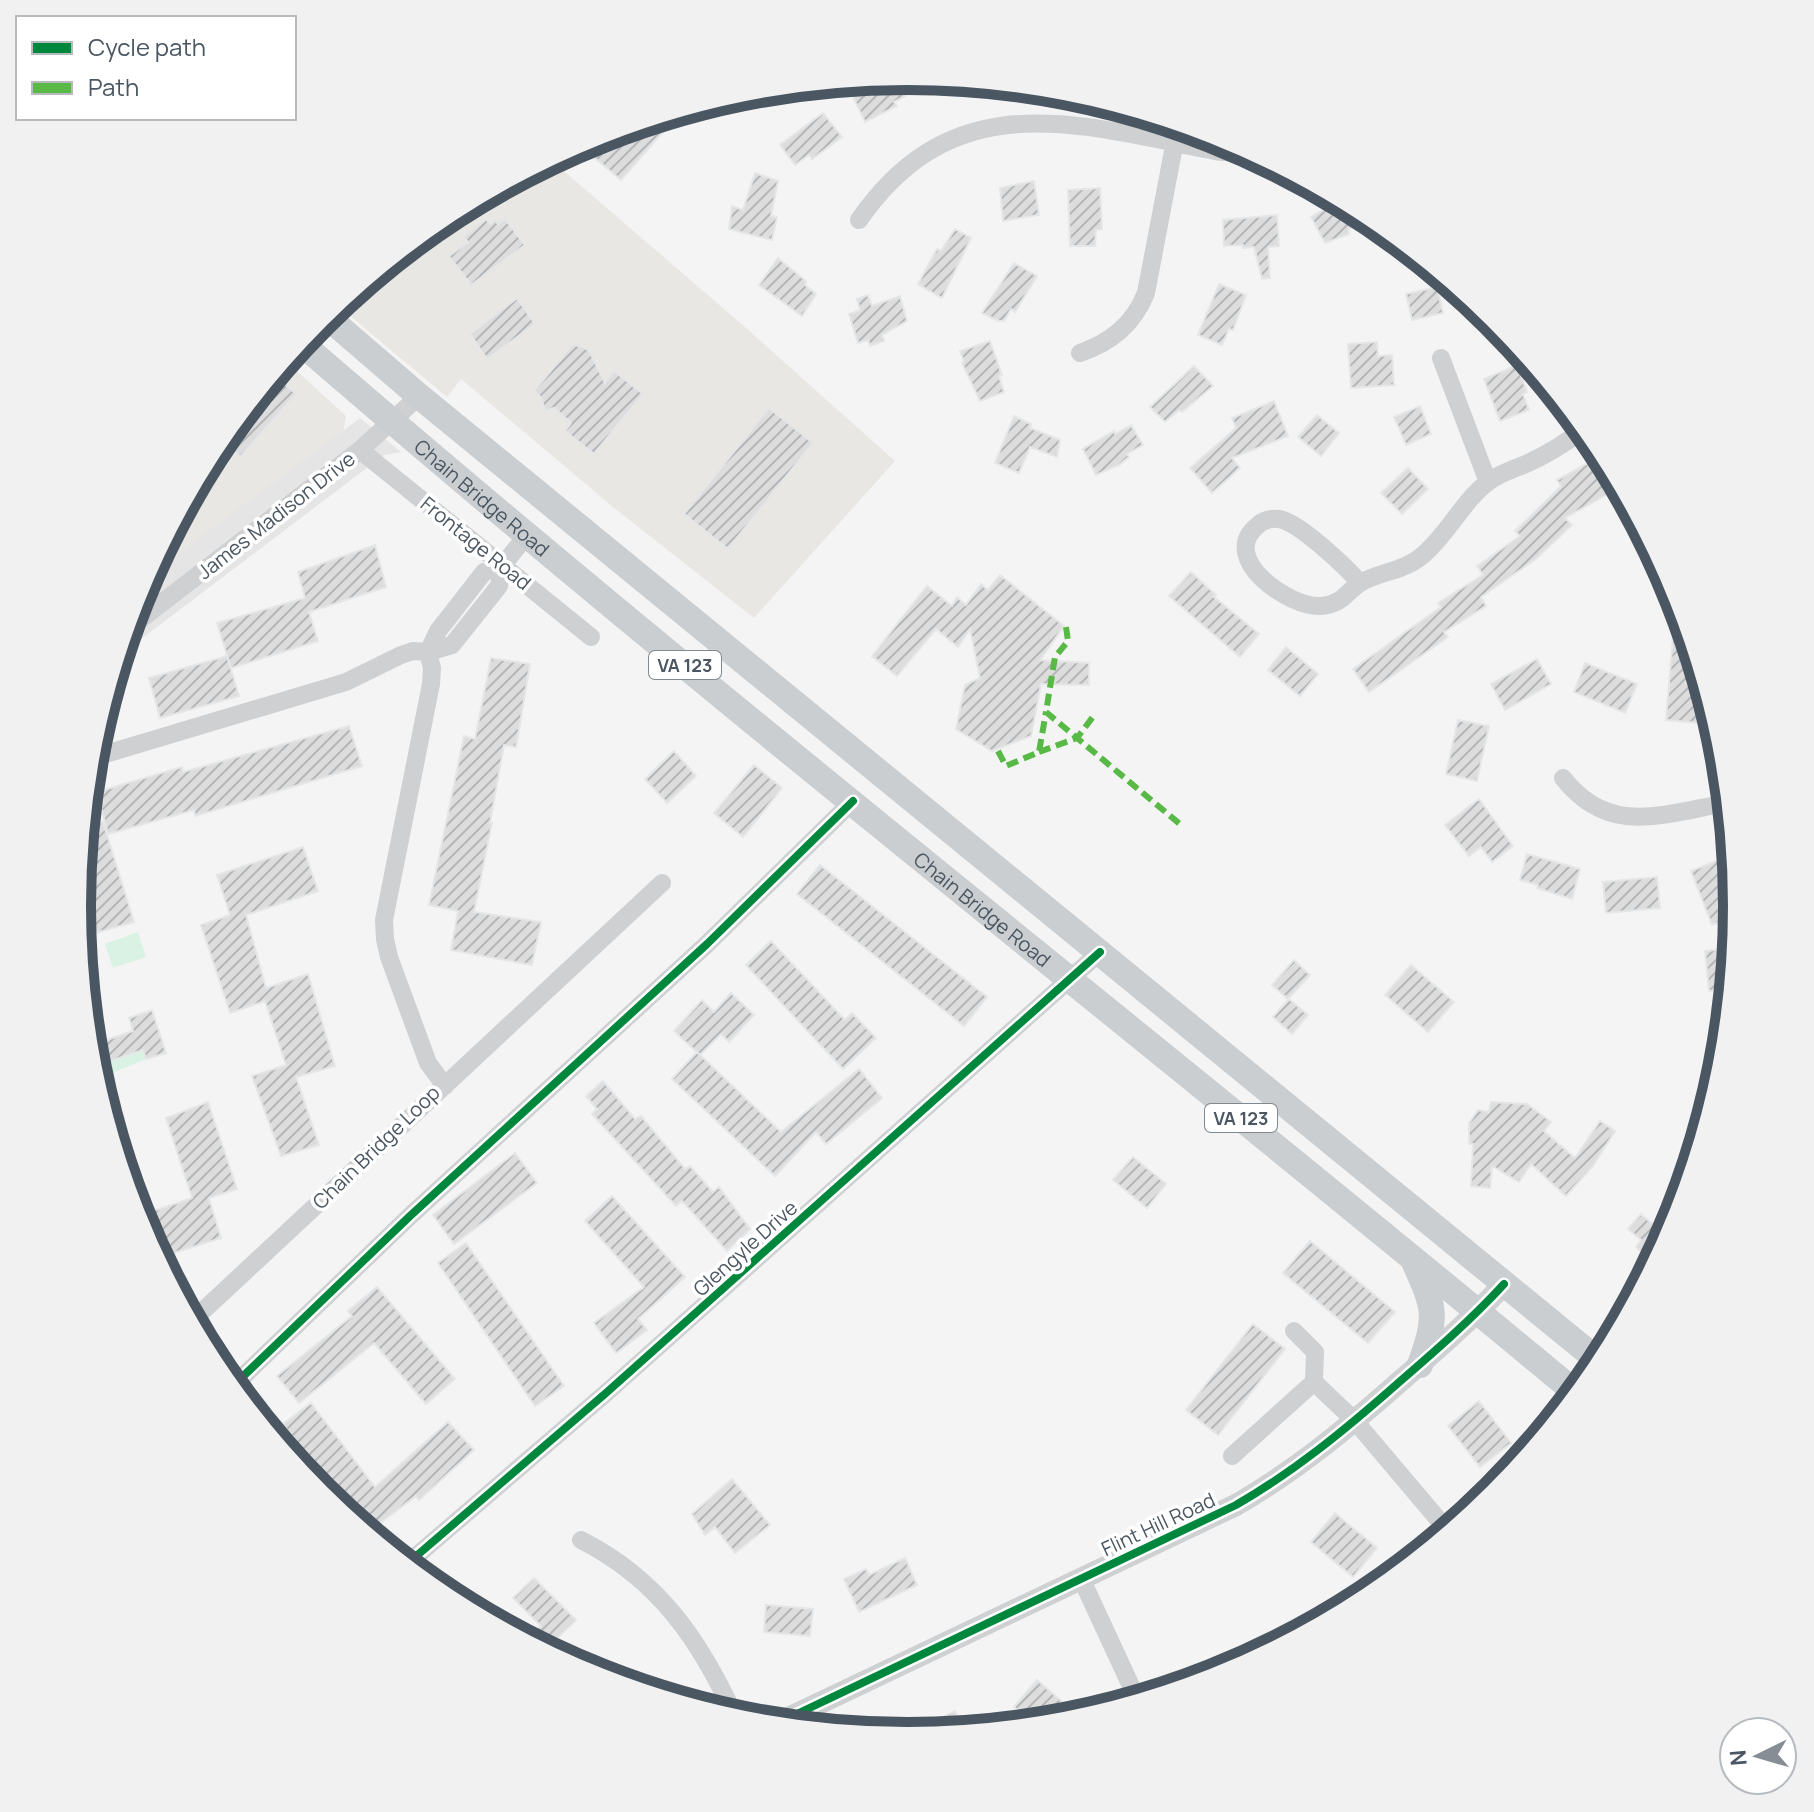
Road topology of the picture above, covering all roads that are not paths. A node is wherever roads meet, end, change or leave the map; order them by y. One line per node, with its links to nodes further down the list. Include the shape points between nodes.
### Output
1 (1170, 133): 3 (street, via 1055,122 994,126 935,148 908,165)
2 (1176, 136): 6 (street, via 1146,293 1116,336)
3 (859, 220)
4 (335, 324): 8 (main road, VA 123)
5 (310, 351): 9 (main road, VA 123)
6 (1080, 353)
7 (1441, 358): 12 (street)
8 (419, 396): 9 (street, James Madison Drive); 24 (main road, Chain Bridge Road / VA 123)
9 (392, 423): 11 (street, James Madison Drive); 13 (main road, Chain Bridge Road / VA 123)
10 (1573, 436): 12 (street)
11 (360, 450): 14 (street, Frontage Road); 16 (street, James Madison Drive)
12 (1488, 482): 15 (street, via 1424,554 1408,566)
13 (527, 535): 14 (street); 21 (main road, Chain Bridge Road / VA 123)
14 (503, 565): 17 (street, Frontage Road); 18 (street, via 499,586 452,645)
15 (1360, 583): 15 (street, via 1350,594 1322,606 1287,598 1252,569 1246,540 1262,522 1287,521 1345,565)
16 (145, 616)
17 (591, 637)
18 (428, 652): 19 (street, via 413,651 346,682); 26 (street, Chain Bridge Loop, via 431,684 384,920 385,939 428,1063)
19 (106, 754)
20 (1563, 778): 22 (street, via 1575,794 1608,814 1657,815)
21 (853, 801): 25 (main road, Chain Bridge Road / VA 123); 34 (street)
22 (1717, 805)
23 (662, 883): 26 (street)
24 (1100, 952): 25 (street, Glengyle Drive); 28 (main road, Chain Bridge Road / VA 123)
25 (1071, 979): 27 (main road, Chain Bridge Road / VA 123); 41 (street, Glengyle Drive)
26 (445, 1086): 30 (street, Chain Bridge Loop)
27 (1411, 1257): 29 (main road, Chain Bridge Road / VA 123); 33 (main road, via 1433,1313)
28 (1504, 1284): 29 (street, Flint Hill Road); 32 (main road, Chain Bridge Road / VA 123)
29 (1478, 1312): 33 (street, Flint Hill Road); 36 (main road, Chain Bridge Road / VA 123)
30 (200, 1314)
31 (1294, 1331): 35 (street, via 1315,1352)
32 (1589, 1353)
33 (1420, 1365): 37 (street, Flint Hill Road)
34 (242, 1377)
35 (1314, 1382): 37 (street); 38 (street)
36 (1567, 1385)
37 (1355, 1421): 39 (street); 42 (street, Flint Hill Road, via 1236,1505)
38 (1232, 1456)
39 (1441, 1523)
40 (581, 1540): 44 (street, via 611,1555 668,1606)
41 (415, 1557)
42 (1081, 1578): 43 (street); 45 (street, Flint Hill Road)
43 (1133, 1690)
44 (728, 1701)
45 (797, 1714)

